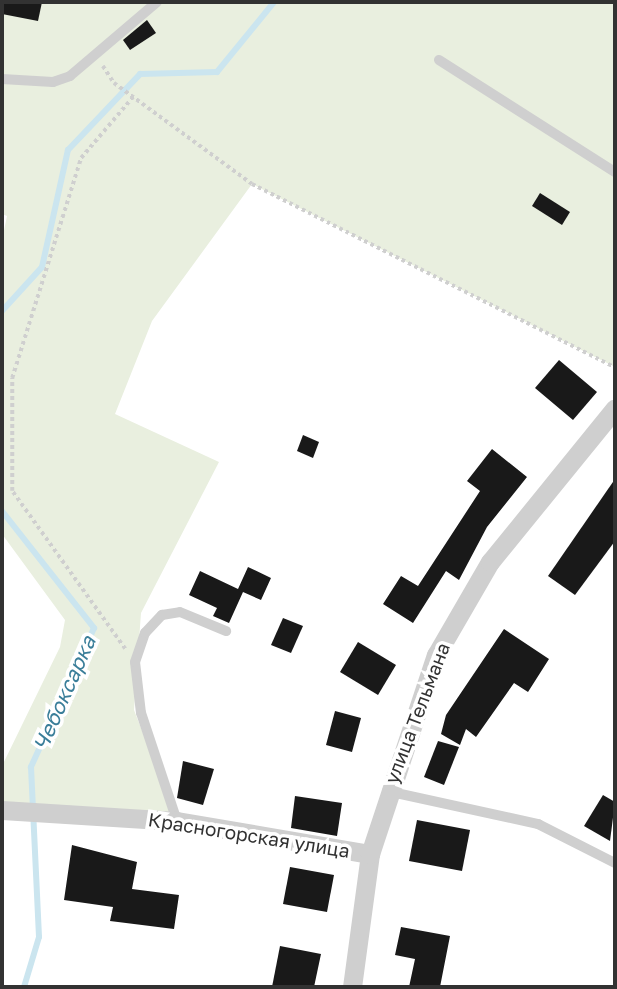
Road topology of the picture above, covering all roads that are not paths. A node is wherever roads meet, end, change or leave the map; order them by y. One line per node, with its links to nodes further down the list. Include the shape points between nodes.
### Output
1 (157, 2): 3 (lane, via 70,76 53,82)
2 (439, 60): 4 (lane)
3 (2, 79)
4 (615, 172)
5 (615, 408): 7 (street, улица Тельмана, via 490,562 436,655)
6 (226, 631): 9 (lane, via 180,612 162,615 145,633 135,662 141,713)
7 (387, 791): 10 (street, улица Тельмана); 11 (lane, via 538,824)
8 (3, 810): 9 (street, Красногорская улица)
9 (177, 821): 10 (street, Красногорская улица)
10 (370, 854): 12 (street, улица Тельмана)
11 (615, 863)
12 (352, 987)

